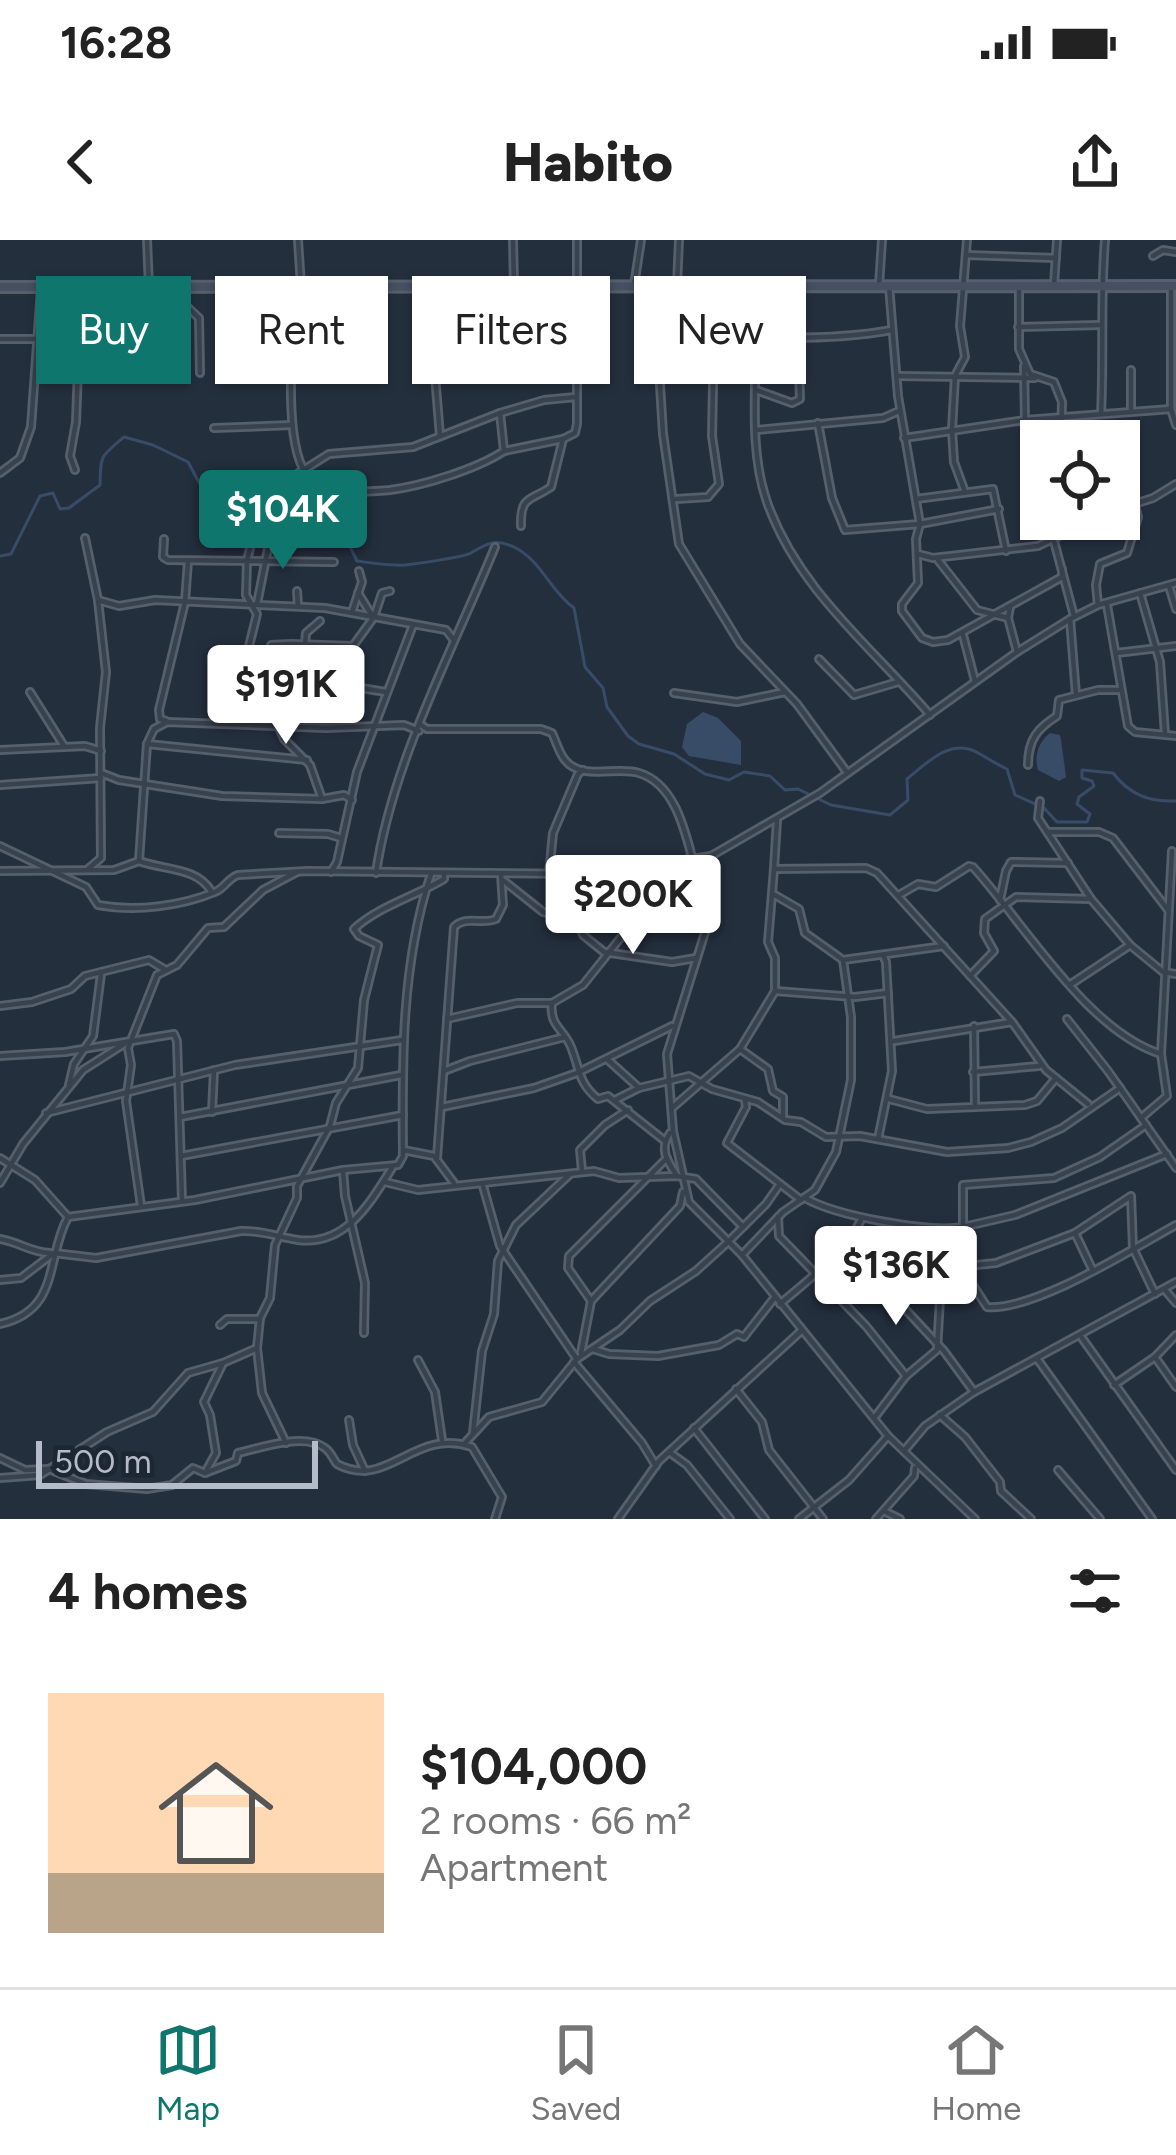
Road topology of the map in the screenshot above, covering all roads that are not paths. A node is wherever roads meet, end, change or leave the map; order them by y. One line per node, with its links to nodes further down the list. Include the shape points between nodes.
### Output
1 (147, 240): 15 (street)
2 (298, 240): 16 (street)
3 (513, 240): 17 (street)
4 (577, 240): 18 (street)
5 (641, 240): 19 (street)
6 (679, 240): 20 (street)
7 (882, 240): 25 (street)
8 (968, 240): 12 (street)
9 (1057, 240): 14 (street)
10 (1105, 240): 21 (street)
11 (1176, 252): 13 (street)
12 (966, 255): 14 (street); 26 (street)
13 (1154, 256)
14 (1056, 258): 28 (street)
15 (149, 276)
16 (298, 276)
17 (514, 276)
18 (578, 276)
19 (636, 276)
20 (677, 276)
21 (1101, 285): 28 (main road); 29 (main road); 33 (street)
22 (610, 286): 23 (main road)
23 (634, 286)
24 (806, 286): 25 (main road)
25 (884, 286): 26 (main road); 35 (street)
26 (961, 286): 27 (main road); 44 (street, via 965,357)
27 (1019, 286): 28 (main road); 34 (street)
28 (1054, 286)
29 (1173, 286): 58 (street)
30 (0, 287): 31 (main road)
31 (36, 289)
32 (191, 306): 42 (street, via 199,318)
33 (1100, 325): 34 (street); 61 (street)
34 (1018, 327): 39 (street)
35 (892, 330): 36 (street); 43 (street)
36 (806, 335)
37 (0, 339): 38 (street)
38 (36, 339)
39 (1024, 366): 45 (street); 46 (street)
40 (1131, 370): 59 (street)
41 (36, 374): 77 (street, via 26,449)
42 (200, 374)
43 (896, 376): 44 (street); 57 (street)
44 (955, 376): 46 (street); 70 (street)
45 (1036, 377): 46 (street); 62 (street, via 1054,382)
46 (1025, 379): 63 (street)
47 (76, 384): 76 (street)
48 (294, 384): 66 (street)
49 (438, 384): 71 (street)
50 (576, 384): 56 (street)
51 (660, 384): 81 (street)
52 (713, 384): 81 (street, via 718,484 708,497)
53 (756, 384): 55 (street)
54 (800, 384): 55 (street, via 792,404)
55 (756, 390): 69 (street)
56 (576, 397): 60 (street); 73 (street, via 576,431)
57 (901, 409): 65 (street); 72 (street)
58 (1171, 410): 59 (street); 67 (street)
59 (1131, 412): 61 (street)
60 (500, 413): 71 (street); 74 (street)
61 (1100, 414): 62 (street)
62 (1062, 418): 63 (street)
63 (1025, 420)
64 (1020, 421): 70 (street)
65 (818, 423): 69 (street); 84 (street, via 841,528)
66 (293, 425): 68 (street); 75 (street)
67 (1176, 425)
68 (214, 428)
69 (757, 430): 132 (street, via 768,504 792,550 833,614)
70 (952, 430): 72 (street); 79 (street)
71 (440, 436): 75 (street, via 413,447 338,452)
72 (904, 438): 80 (street)
73 (563, 439): 74 (street); 85 (street, via 555,481 529,497)
74 (504, 451): 75 (street, via 412,488 325,487)
75 (302, 468): 97 (street, via 266,493)
76 (75, 470)
77 (0, 473)
78 (1176, 484): 82 (street)
79 (965, 492): 80 (street); 83 (street, via 993,489)
80 (916, 499): 84 (street)
81 (674, 500): 137 (street, via 690,566 740,644)
82 (1140, 503)
83 (999, 509): 84 (street); 92 (street)
84 (920, 524): 93 (street)
85 (521, 526)
86 (272, 528): 94 (street)
87 (85, 538): 106 (street)
88 (164, 539): 96 (street, via 165,559)
89 (1132, 540): 108 (street, via 1100,564)
90 (1054, 541): 92 (street); 100 (street)
91 (495, 548): 121 (street)
92 (1006, 551): 95 (street)
93 (918, 554): 95 (street); 120 (street, via 918,583 902,610 924,640)
94 (265, 558): 97 (street); 98 (street); 109 (street)
95 (933, 558): 114 (street, via 977,610)
96 (188, 561): 97 (street); 107 (street)
97 (248, 561): 109 (street, via 246,599)
98 (334, 562)
99 (359, 571): 104 (street)
100 (1064, 575): 111 (street); 117 (street)
101 (1172, 584): 105 (street); 112 (street)
102 (297, 591): 110 (street)
103 (390, 591): 115 (street)
104 (358, 593): 113 (street); 115 (street)
105 (1140, 593): 108 (street); 127 (street)
106 (98, 600): 107 (street); 151 (street, via 106,672)
107 (185, 602): 109 (street); 141 (street, via 159,710)
108 (1102, 604): 117 (street); 129 (street)
109 (256, 605): 110 (street); 122 (street)
110 (298, 606): 113 (street)
111 (1010, 607): 114 (street); 116 (street)
112 (1176, 609)
113 (352, 612): 115 (street)
114 (1000, 614): 116 (street); 120 (street)
115 (374, 616): 119 (street); 124 (street, via 353,646)
116 (1008, 618): 128 (street)
117 (1072, 618): 128 (street); 139 (street)
118 (320, 621): 124 (street)
119 (413, 625): 121 (street, via 446,630); 136 (street)
120 (963, 635): 131 (street)
121 (453, 639): 145 (street)
122 (250, 644): 133 (street, via 253,672); 142 (street)
123 (290, 644): 124 (street); 125 (street); 133 (street)
124 (305, 644)
125 (271, 645)
126 (1176, 646): 127 (street)
127 (1156, 648): 129 (street); 146 (street)
128 (1017, 652): 131 (street)
129 (1116, 653): 134 (street)
130 (819, 659): 132 (street, via 854,695)
131 (975, 681): 140 (street)
132 (899, 682): 140 (street)
133 (278, 685): 136 (street); 144 (street)
134 (1120, 690): 139 (street); 146 (street, via 1131,730)
135 (30, 692): 149 (street)
136 (386, 692): 143 (street)
137 (785, 692): 138 (street, via 736,702); 155 (street)
138 (674, 693)
139 (1076, 695): 153 (street, via 1060,700 1058,716 1038,728)
140 (930, 715): 155 (street)
141 (167, 722): 142 (street); 148 (street)
142 (230, 723): 144 (street)
143 (373, 724): 144 (street); 145 (street); 160 (street)
144 (278, 727): 152 (street)
145 (420, 728): 154 (street, via 541,728); 179 (street)
146 (1166, 736): 147 (street)
147 (1176, 736)
148 (147, 744): 152 (street); 157 (street)
149 (64, 746): 150 (street); 151 (street)
150 (0, 750)
151 (101, 751): 156 (street)
152 (307, 760): 159 (street)
153 (1028, 765)
154 (579, 771): 170 (street, via 640,773 653,781 678,812); 182 (street, via 553,832)
155 (846, 771): 162 (street)
156 (101, 775): 157 (street); 158 (street); 172 (street, via 101,858)
157 (143, 782): 159 (street, via 221,796); 169 (street)
158 (0, 785)
159 (322, 800): 160 (street)
160 (352, 800): 165 (street)
161 (1038, 805): 163 (street)
162 (777, 820): 168 (street); 174 (street)
163 (1049, 832): 171 (street); 191 (street, via 1113,838)
164 (279, 833): 165 (street)
165 (340, 838): 178 (street)
166 (0, 846): 175 (street)
167 (1172, 850): 184 (street)
168 (711, 856): 170 (street); 196 (street)
169 (139, 861): 172 (street); 185 (street, via 185,870)
170 (693, 861): 173 (street)
171 (1067, 863): 189 (street); 190 (street, via 1011,862)
172 (88, 869): 175 (street)
173 (638, 869): 182 (street); 194 (street, via 632,916)
174 (774, 869): 187 (street); 188 (street, via 866,868)
175 (48, 870): 176 (street); 185 (street, via 112,908 187,902)
176 (0, 871)
177 (297, 872): 178 (street); 185 (street, via 238,875); 198 (street, via 263,890 224,927 208,928)
178 (331, 872): 179 (street)
179 (376, 873): 180 (street)
180 (431, 873): 181 (street); 186 (street)
181 (444, 873): 183 (street); 186 (street)
182 (549, 874): 183 (street)
183 (503, 878): 194 (street, via 543,912 578,920 598,949); 209 (street, via 496,919 454,927)
184 (1173, 887): 191 (street)
185 (211, 891)
186 (424, 892): 215 (street); 219 (street, via 354,929 378,945)
187 (773, 894): 197 (street, via 799,909 809,938); 204 (street, via 768,943)
188 (899, 895): 190 (street, via 918,884 936,887 969,866); 193 (street)
189 (1091, 899): 190 (street); 192 (street)
190 (1002, 902): 202 (street, via 985,919 994,951); 203 (street)
191 (1168, 910): 199 (street)
192 (1130, 945): 199 (street); 203 (street)
193 (944, 946): 195 (street); 202 (street)
194 (612, 953): 196 (street, via 683,962); 207 (street)
195 (882, 955): 197 (street); 205 (street)
196 (698, 956): 212 (street)
197 (843, 961): 206 (street)
198 (164, 969): 200 (street, via 149,960); 217 (street)
199 (1163, 972): 201 (street); 222 (street)
200 (101, 973): 208 (street, via 32,1002); 220 (street, via 93,1036)
201 (1176, 974)
202 (970, 976): 211 (street)
203 (1071, 984): 222 (street, via 1130,1042)
204 (775, 991): 206 (street); 221 (street)
205 (888, 994): 206 (street); 216 (street)
206 (846, 995): 260 (street, via 851,1080)
207 (552, 1004): 209 (street); 214 (street)
208 (0, 1006)
209 (447, 1019): 226 (street)
210 (1066, 1019): 241 (street)
211 (1012, 1022): 213 (street); 229 (street)
212 (675, 1024): 224 (street); 236 (street)
213 (974, 1026): 216 (street); 232 (street)
214 (565, 1037): 227 (street); 231 (street)
215 (402, 1040): 219 (street); 233 (street)
216 (892, 1041): 243 (street)
217 (129, 1042): 218 (street); 225 (street); 234 (street, via 174,1034); 242 (street)
218 (106, 1045): 220 (street); 225 (street)
219 (359, 1046): 228 (street); 238 (street)
220 (82, 1049): 223 (street); 239 (street)
221 (740, 1049): 237 (street); 256 (street, via 768,1070)
222 (1161, 1054): 255 (street, via 1167,1096)
223 (0, 1056)
224 (607, 1058): 231 (street); 240 (street)
225 (98, 1060): 239 (street)
226 (445, 1062): 227 (street); 230 (street)
227 (454, 1066): 230 (street)
228 (214, 1070): 234 (street); 251 (street)
229 (1046, 1070): 232 (street); 235 (street)
230 (444, 1072): 248 (street)
231 (577, 1072): 244 (street, via 594,1096); 248 (street)
232 (974, 1072): 246 (street)
233 (401, 1075): 238 (street); 253 (street)
234 (179, 1078): 242 (street); 254 (street)
235 (1056, 1078): 246 (street, via 1032,1103); 247 (street)
236 (669, 1080): 237 (street); 240 (street); 249 (street)
237 (700, 1082): 245 (street); 249 (street)
238 (348, 1084): 251 (street); 258 (street)
239 (69, 1085): 252 (street)
240 (639, 1088): 244 (street)
241 (1120, 1088): 247 (street); 255 (street)
242 (127, 1095): 252 (street); 286 (street)
243 (889, 1099): 246 (street, via 927,1109); 261 (street)
244 (615, 1100): 250 (street)
245 (746, 1100): 256 (street); 281 (street, via 727,1143)
246 (975, 1106)
247 (1089, 1106): 261 (street, via 1050,1135 1008,1148 947,1152)
248 (442, 1107): 267 (street)
249 (672, 1108): 259 (street)
250 (628, 1110): 262 (street); 273 (street, via 580,1150)
251 (212, 1112): 254 (street)
252 (46, 1113): 271 (street)
253 (403, 1115): 258 (street); 263 (street)
254 (180, 1117): 265 (street)
255 (1141, 1118): 257 (street)
256 (784, 1119): 260 (street)
257 (1146, 1125): 264 (street); 293 (street, via 1054,1178 963,1186)
258 (330, 1126): 265 (street); 277 (street)
259 (673, 1130): 262 (street); 276 (street)
260 (840, 1136): 261 (street); 284 (street, via 826,1174)
261 (878, 1138)
262 (665, 1141): 268 (street)
263 (403, 1150): 267 (street); 269 (street)
264 (1167, 1154): 270 (street); 293 (street, via 1015,1215)
265 (181, 1156): 285 (street)
266 (0, 1158): 271 (street)
267 (437, 1158): 280 (street)
268 (667, 1159): 275 (street); 276 (street)
269 (392, 1167): 272 (street); 278 (street)
270 (1176, 1168)
271 (5, 1170): 279 (street); 287 (street, via 35,1180)
272 (344, 1170): 277 (street); 290 (street)
273 (581, 1173): 274 (street); 275 (street)
274 (568, 1175): 282 (street); 300 (street, via 516,1225)
275 (647, 1176): 276 (street); 310 (street, via 567,1260)
276 (680, 1176): 283 (street); 291 (street, via 696,1179)
277 (302, 1177): 285 (street); 295 (street)
278 (383, 1182): 280 (street, via 418,1190); 290 (street)
279 (0, 1183)
280 (457, 1184): 282 (street)
281 (779, 1184): 284 (street); 291 (street)
282 (483, 1186): 300 (street)
283 (683, 1186): 297 (street); 310 (street, via 680,1206)
284 (803, 1199): 288 (street); 289 (street)
285 (182, 1201): 286 (street)
286 (141, 1206): 287 (street)
287 (68, 1217): 301 (street)
288 (778, 1217): 302 (street); 305 (street, via 779,1237)
289 (862, 1217): 293 (street); 299 (street)
290 (353, 1222): 295 (street, via 315,1240); 317 (street)
291 (743, 1226): 297 (street)
292 (1176, 1226): 298 (street)
293 (963, 1227): 303 (street)
294 (1076, 1233): 298 (street, via 1131,1196); 303 (street); 304 (street)
295 (278, 1236): 301 (street, via 241,1231 96,1258); 313 (street)
296 (0, 1239): 301 (street)
297 (728, 1242): 302 (street); 322 (street)
298 (1133, 1248): 304 (street); 309 (street)
299 (838, 1250): 305 (street); 320 (street)
300 (504, 1253): 324 (street); 337 (street)
301 (55, 1254): 306 (street, via 21,1278); 314 (street, via 35,1305)
302 (742, 1256): 311 (street)
303 (968, 1265): 304 (street, via 992,1308); 320 (street, via 944,1274)
304 (1093, 1271)
305 (815, 1274): 311 (street); 328 (street)
306 (0, 1280)
307 (1176, 1282): 308 (street)
308 (1165, 1290): 309 (street); 312 (street)
309 (1155, 1294): 319 (street)
310 (591, 1300): 324 (street)
311 (777, 1301): 316 (street); 322 (street, via 744,1337 719,1346 649,1356)
312 (1176, 1303)
313 (260, 1319): 315 (street); 321 (street)
314 (0, 1324)
315 (220, 1325)
316 (801, 1331): 331 (street); 334 (street)
317 (364, 1333)
318 (1176, 1335): 323 (street)
319 (1080, 1336): 326 (street); 329 (street)
320 (938, 1344): 328 (street); 332 (street)
321 (257, 1348): 327 (street); 340 (street, via 263,1401)
322 (593, 1349): 324 (street)
323 (1155, 1357): 329 (street); 330 (street)
324 (577, 1359): 337 (street, via 542,1402 489,1417); 345 (street)
325 (418, 1360): 339 (street, via 435,1391)
326 (1038, 1360): 332 (street); 368 (street)
327 (223, 1363): 347 (street, via 188,1372 154,1412); 352 (street, via 204,1402 216,1453)
328 (906, 1376): 334 (street)
329 (1114, 1385): 349 (street)
330 (1176, 1387)
331 (736, 1389): 336 (street); 355 (street)
332 (974, 1392): 333 (street)
333 (940, 1415): 342 (street); 366 (street)
334 (874, 1418): 338 (street)
335 (349, 1420): 350 (street)
336 (694, 1427): 343 (street); 360 (street)
337 (473, 1433): 341 (street)
338 (888, 1436): 342 (street); 355 (street)
339 (442, 1440): 341 (street); 350 (street)
340 (286, 1443): 350 (street, via 325,1448 337,1464); 352 (street, via 238,1454)
341 (464, 1444): 358 (street, via 502,1497)
342 (904, 1451): 346 (street)
343 (669, 1452): 345 (street); 359 (street)
344 (0, 1458): 347 (street)
345 (656, 1466): 357 (street)
346 (917, 1466): 351 (street); 353 (street)
347 (49, 1469): 352 (street, via 86,1484 147,1489 166,1488 193,1468); 354 (street)
348 (1058, 1470): 367 (street)
349 (1176, 1470)
350 (365, 1471)
351 (924, 1471): 353 (street); 365 (street)
352 (206, 1474)
353 (914, 1476): 356 (street)
354 (0, 1478)
355 (813, 1509): 361 (street); 362 (street)
356 (884, 1511): 363 (street); 364 (street)
357 (622, 1517)
358 (496, 1519)
359 (730, 1519)
360 (765, 1519)
361 (799, 1519)
362 (823, 1519)
363 (876, 1519)
364 (900, 1519)
365 (975, 1519)
366 (1031, 1519)
367 (1100, 1519)
368 (1152, 1519)

